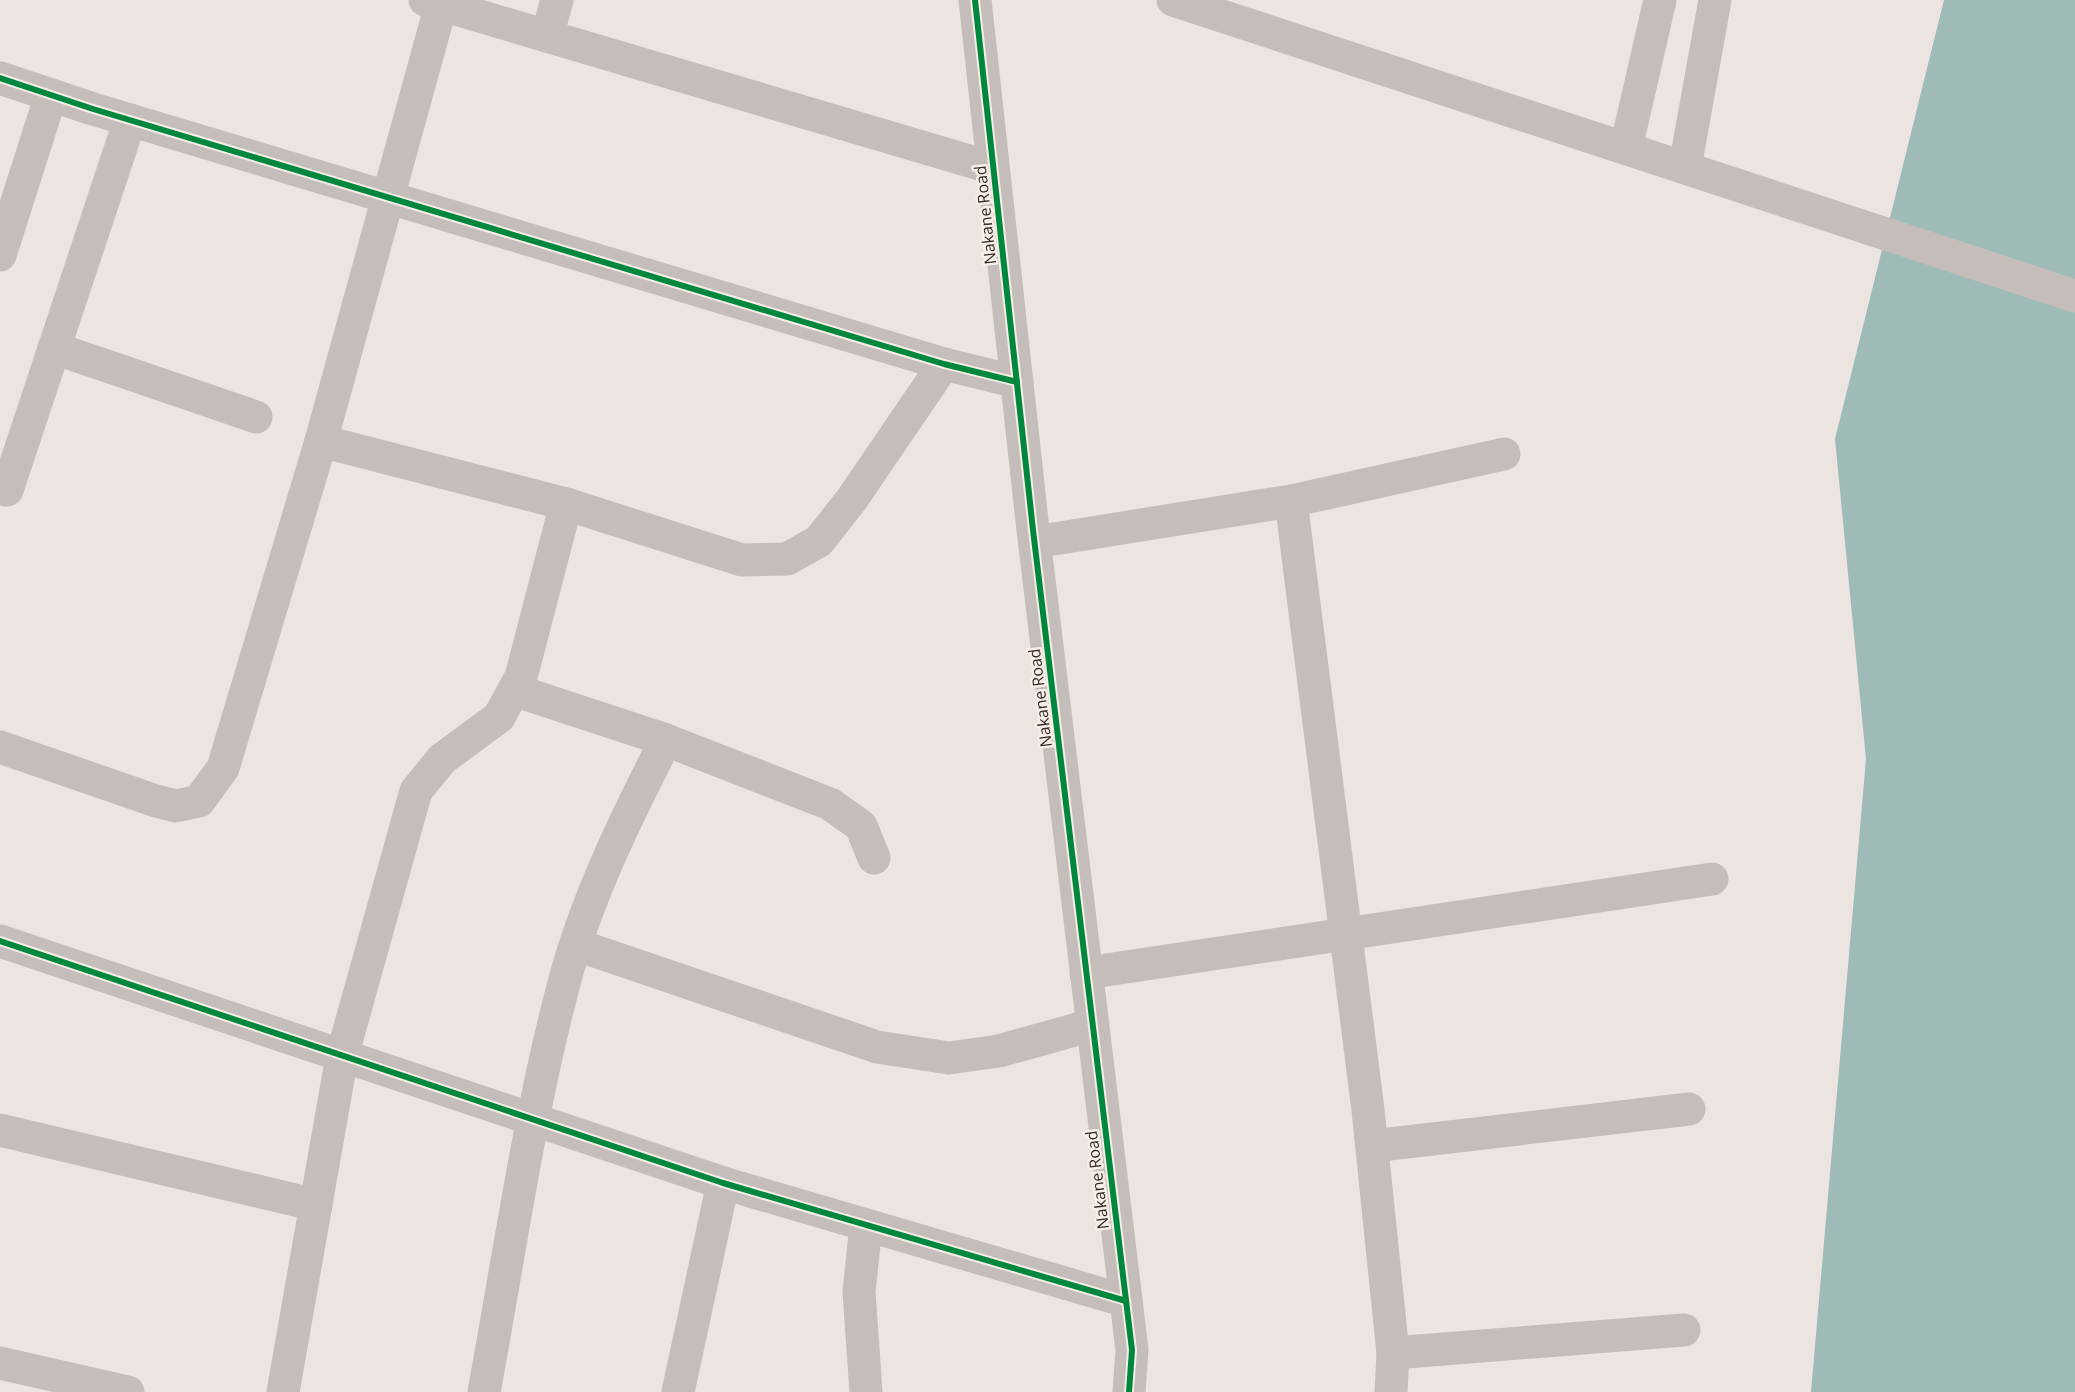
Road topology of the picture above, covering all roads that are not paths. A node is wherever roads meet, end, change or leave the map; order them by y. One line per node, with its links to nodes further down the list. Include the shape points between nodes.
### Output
1 (557, 0): 7 (street)
2 (975, 0): 13 (street, Nakane Road)
3 (1173, 0): 11 (street)
4 (1660, 0): 11 (street)
5 (1715, 0): 12 (street)
6 (433, 2): 7 (street); 14 (street)
7 (547, 36): 13 (street)
8 (0, 78): 9 (street)
9 (51, 95): 10 (street); 15 (street)
10 (130, 120): 14 (street); 17 (street)
11 (1626, 148): 12 (street)
12 (1685, 166): 16 (street, via 1722,182)
13 (993, 168): 19 (street, Nakane Road)
14 (390, 196): 18 (street); 21 (street)
15 (0, 255)
16 (2075, 296)
17 (54, 348): 20 (street); 23 (street)
18 (944, 364): 19 (street); 25 (street, via 819,541 787,559 742,560)
19 (1017, 382): 26 (street, Nakane Road)
20 (256, 417)
21 (321, 441): 25 (street); 29 (street, via 223,768 199,801 176,806)
22 (1504, 454): 24 (street)
23 (7, 490)
24 (1291, 501): 26 (street); 32 (street)
25 (566, 504): 27 (street, via 521,677)
26 (1035, 542): 35 (street, Nakane Road)
27 (514, 690): 28 (street); 37 (street, via 499,717 442,759 416,790)
28 (666, 740): 30 (street, via 830,804 861,826); 34 (street, via 587,913)
29 (3, 758)
30 (874, 858)
31 (1712, 879): 32 (street)
32 (1346, 934): 35 (street); 41 (street)
33 (0, 941): 37 (street)
34 (577, 945): 36 (street, via 887,1049 949,1058 999,1051); 39 (street, via 563,986)
35 (1086, 973): 36 (street, Nakane Road)
36 (1092, 1025): 45 (street, Nakane Road)
37 (342, 1056): 39 (street); 43 (street)
38 (1689, 1109): 41 (street)
39 (535, 1120): 42 (street); 51 (street)
40 (0, 1130): 43 (street)
41 (1372, 1146): 47 (street)
42 (723, 1183): 44 (street); 52 (street)
43 (316, 1205): 50 (street)
44 (866, 1225): 45 (street); 53 (street, via 859,1292)
45 (1126, 1301): 54 (street, Nakane Road, via 1132,1350)
46 (1683, 1330): 47 (street)
47 (1393, 1353): 55 (street)
48 (0, 1364): 49 (street)
49 (128, 1392)
50 (283, 1392)
51 (484, 1392)
52 (678, 1392)
53 (866, 1392)
54 (1129, 1392)
55 (1391, 1392)

